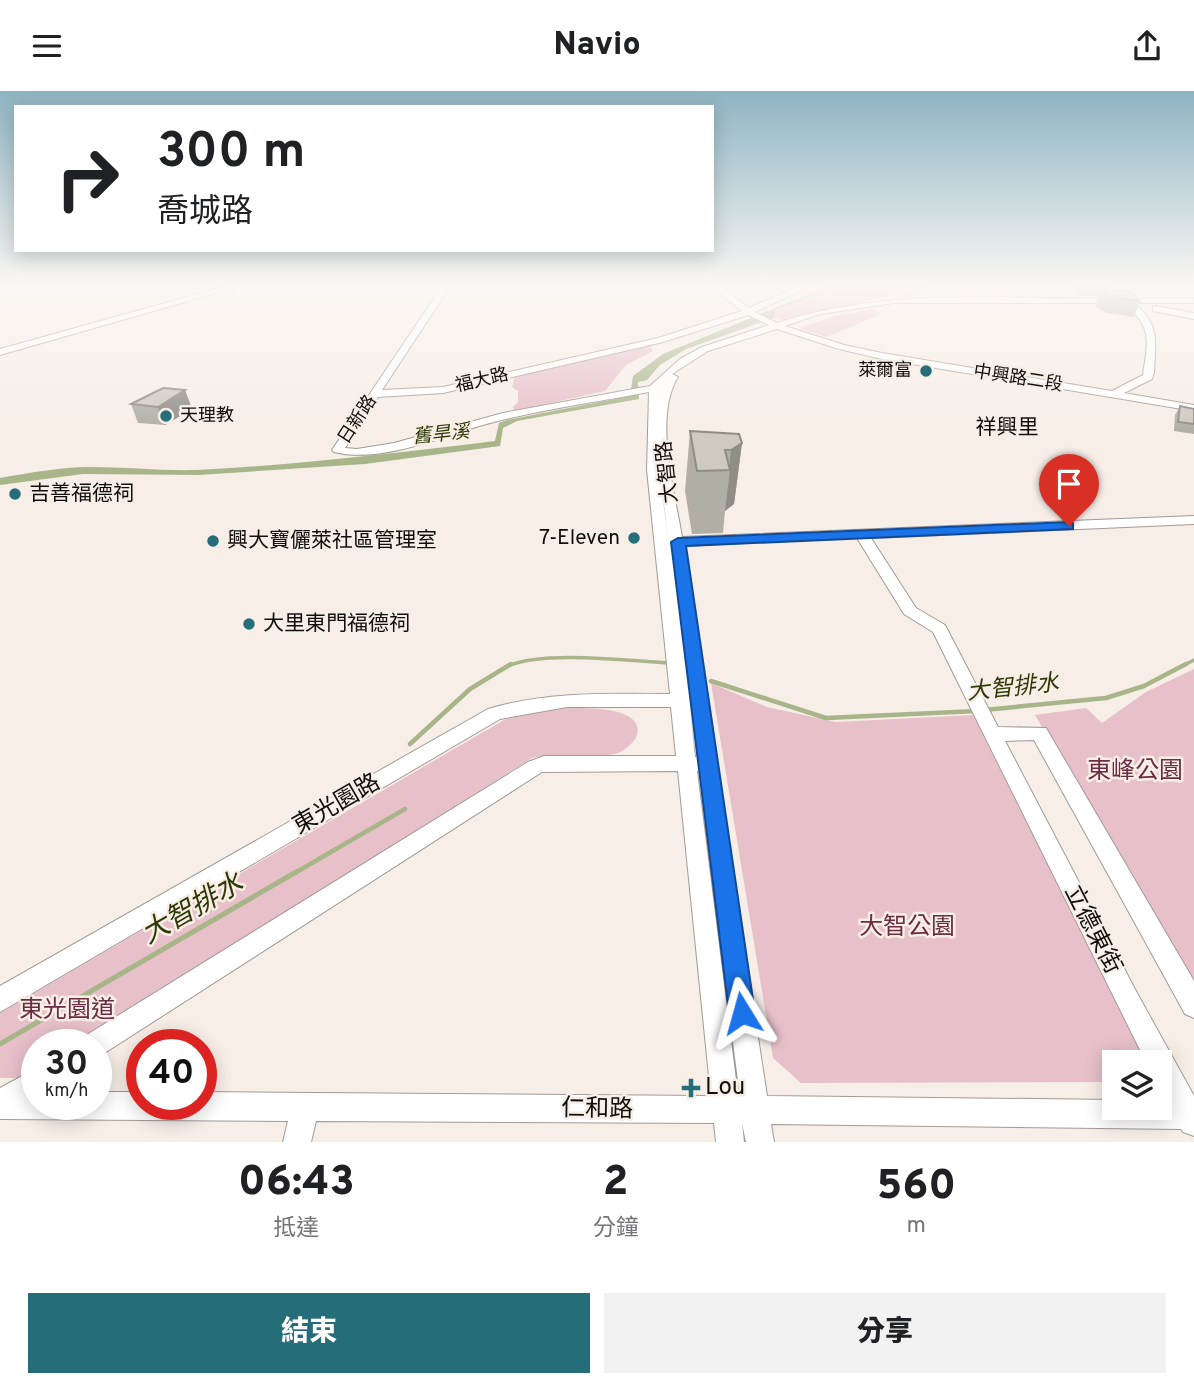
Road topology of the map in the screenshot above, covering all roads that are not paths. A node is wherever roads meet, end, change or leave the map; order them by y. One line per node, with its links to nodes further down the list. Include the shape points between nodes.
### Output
1 (64, 334): 7 (street)
2 (415, 334): 10 (street, 日新路)
3 (683, 334): 10 (street, 福大路, via 443,390)
4 (764, 334): 8 (street, via 703,356)
5 (808, 334): 11 (street, 中興路二段, via 891,357)
6 (1154, 334): 9 (street, via 1148,377)
7 (0, 352)
8 (660, 386): 10 (street, 日新路, via 463,425 395,446 338,450); 16 (street, 大智路, via 652,404 653,470)
9 (1128, 386): 11 (street); 12 (street)
10 (376, 394)
11 (1113, 395): 12 (street, 中興路二段)
12 (1136, 399): 13 (street, 中興路二段)
13 (1191, 408)
14 (1194, 520): 15 (street)
15 (862, 535): 16 (street); 18 (street, 立德東街, via 910,611 939,629)
16 (671, 542): 17 (street, 大智路)
17 (690, 701): 19 (street, 大智路); 20 (street, 東光園路, via 563,701 494,713)
18 (986, 719): 21 (street, via 1039,733); 28 (street, 立德東街, via 1128,1002)
19 (697, 764): 22 (street, via 544,763 535,767); 26 (street, 大智路); 27 (street, 大智路)
20 (0, 1000)
21 (1194, 1005)
22 (112, 1034)
23 (21, 1091): 24 (street)
24 (0, 1104): 25 (street, 仁和路)
25 (306, 1105): 26 (street, 仁和路); 29 (street)
26 (726, 1111): 27 (street, 仁和路); 30 (street, 大智路)
27 (756, 1111): 28 (street, 仁和路); 31 (street, 大智路)
28 (1193, 1118)
29 (297, 1142)
30 (730, 1142)
31 (760, 1142)

